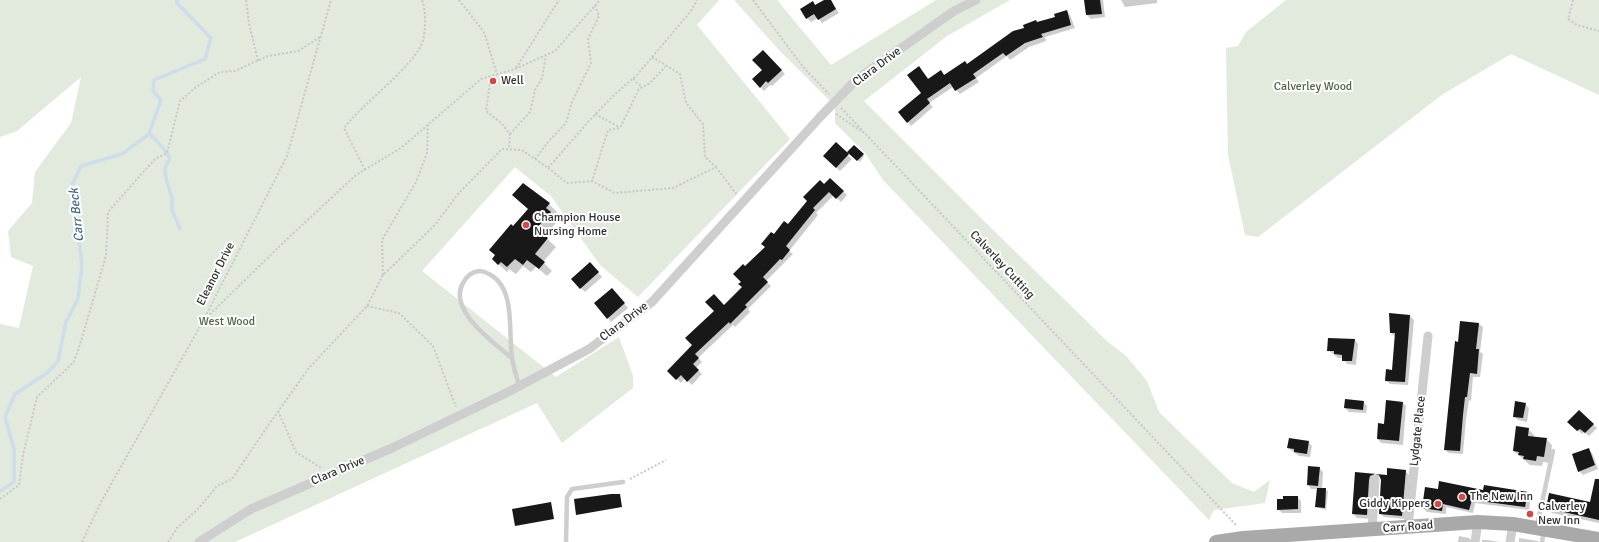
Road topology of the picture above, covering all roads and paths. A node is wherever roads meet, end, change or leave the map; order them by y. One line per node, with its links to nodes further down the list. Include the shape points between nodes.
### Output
1 (246, 0): 16 (path)
2 (331, 0): 13 (path, Eleanor Drive)
3 (422, 0): 35 (path, via 425,9 423,40 411,61 354,115 344,128)
4 (459, 0): 19 (path, via 484,32)
5 (559, 0): 18 (path)
6 (600, 0): 11 (path)
7 (697, 0): 15 (path, via 691,11)
8 (753, 0): 23 (path, via 803,67)
9 (976, 0): 25 (street, Clara Drive, bridge, via 954,11 856,80)
10 (1573, 0): 12 (path, via 1568,20)
11 (595, 6): 14 (path, via 555,51); 32 (path, via 599,16 588,39 592,63 572,102 566,123)
12 (1599, 31)
13 (320, 37): 16 (path, via 298,51 268,56); 40 (path, Eleanor Drive, via 287,156)
14 (546, 55): 18 (path); 29 (path, via 542,78 535,90 530,112)
15 (652, 57): 17 (path); 21 (path)
16 (258, 61): 52 (path, via 235,71 220,72 180,101 167,153 155,159 108,212 106,256 78,351 73,363 37,397 23,455 19,485)
17 (665, 67): 22 (path, via 650,83); 34 (path, via 680,74 686,103 703,124 705,157)
18 (515, 69): 19 (path)
19 (497, 74): 20 (path)
20 (491, 76): 27 (path, via 481,79); 29 (path, via 486,110)
21 (633, 79): 22 (path); 26 (path)
22 (642, 87): 28 (path, via 632,100)
23 (829, 95)
24 (840, 107): 30 (path, Calverley Cutting)
25 (828, 109): 30 (path); 37 (street, Clara Drive, bridge)
26 (595, 114): 28 (path); 33 (path)
27 (428, 124): 35 (path, via 401,148); 38 (path, via 427,153 418,175 382,240)
28 (620, 128): 36 (path, via 608,130)
29 (510, 134): 31 (path)
30 (867, 135): 58 (path, Calverley Cutting, via 1238,527)
31 (509, 149): 32 (path, via 522,150); 38 (path, via 502,149 458,194 435,225)
32 (535, 159): 33 (path)
33 (548, 168): 36 (path, via 567,183)
34 (716, 168): 36 (path, via 673,188 615,193); 37 (path)
35 (365, 170): 40 (path, via 356,175)
36 (592, 181)
37 (742, 202): 43 (street, Clara Drive, via 652,302 589,349)
38 (383, 275): 39 (path)
39 (367, 306): 44 (path, via 309,368); 45 (path, via 399,313 433,346)
40 (202, 323): 62 (path, Eleanor Drive, via 101,502)
41 (1428, 336): 55 (street, Lydgate Place)
42 (512, 358): 42 (lane, via 505,291 497,279 482,271 474,272 467,276 460,288 465,312 478,329); 43 (lane)
43 (519, 386): 45 (street, Clara Drive)
44 (278, 411): 48 (path, via 296,452); 63 (path, via 232,479 217,486 199,508 177,528)
45 (461, 415): 48 (street, Clara Drive)
46 (1553, 452): 57 (lane)
47 (666, 460): 49 (path)
48 (331, 474): 64 (street, Clara Drive, via 251,509)
49 (635, 477)
50 (1375, 480): 56 (street)
51 (623, 482): 65 (lane, via 572,489 567,497)
52 (0, 499)
53 (1478, 522): 54 (main road, Carr Road); 55 (main road, Carr Road); 67 (street)
54 (1513, 524): 57 (main road, Carr Road); 68 (street)
55 (1408, 526): 56 (main road, Carr Road)
56 (1372, 530): 59 (main road, Carr Road)
57 (1541, 533): 60 (main road, Carr Road)
58 (1243, 538): 59 (main road, Carr Road); 66 (main road, Carr Road)
59 (1278, 539)
60 (1584, 539): 61 (main road, Carr Road)
61 (1599, 539)
62 (82, 542)
63 (168, 542)
64 (199, 542)
65 (566, 542)
66 (1216, 542)
67 (1475, 542)
68 (1510, 542)

